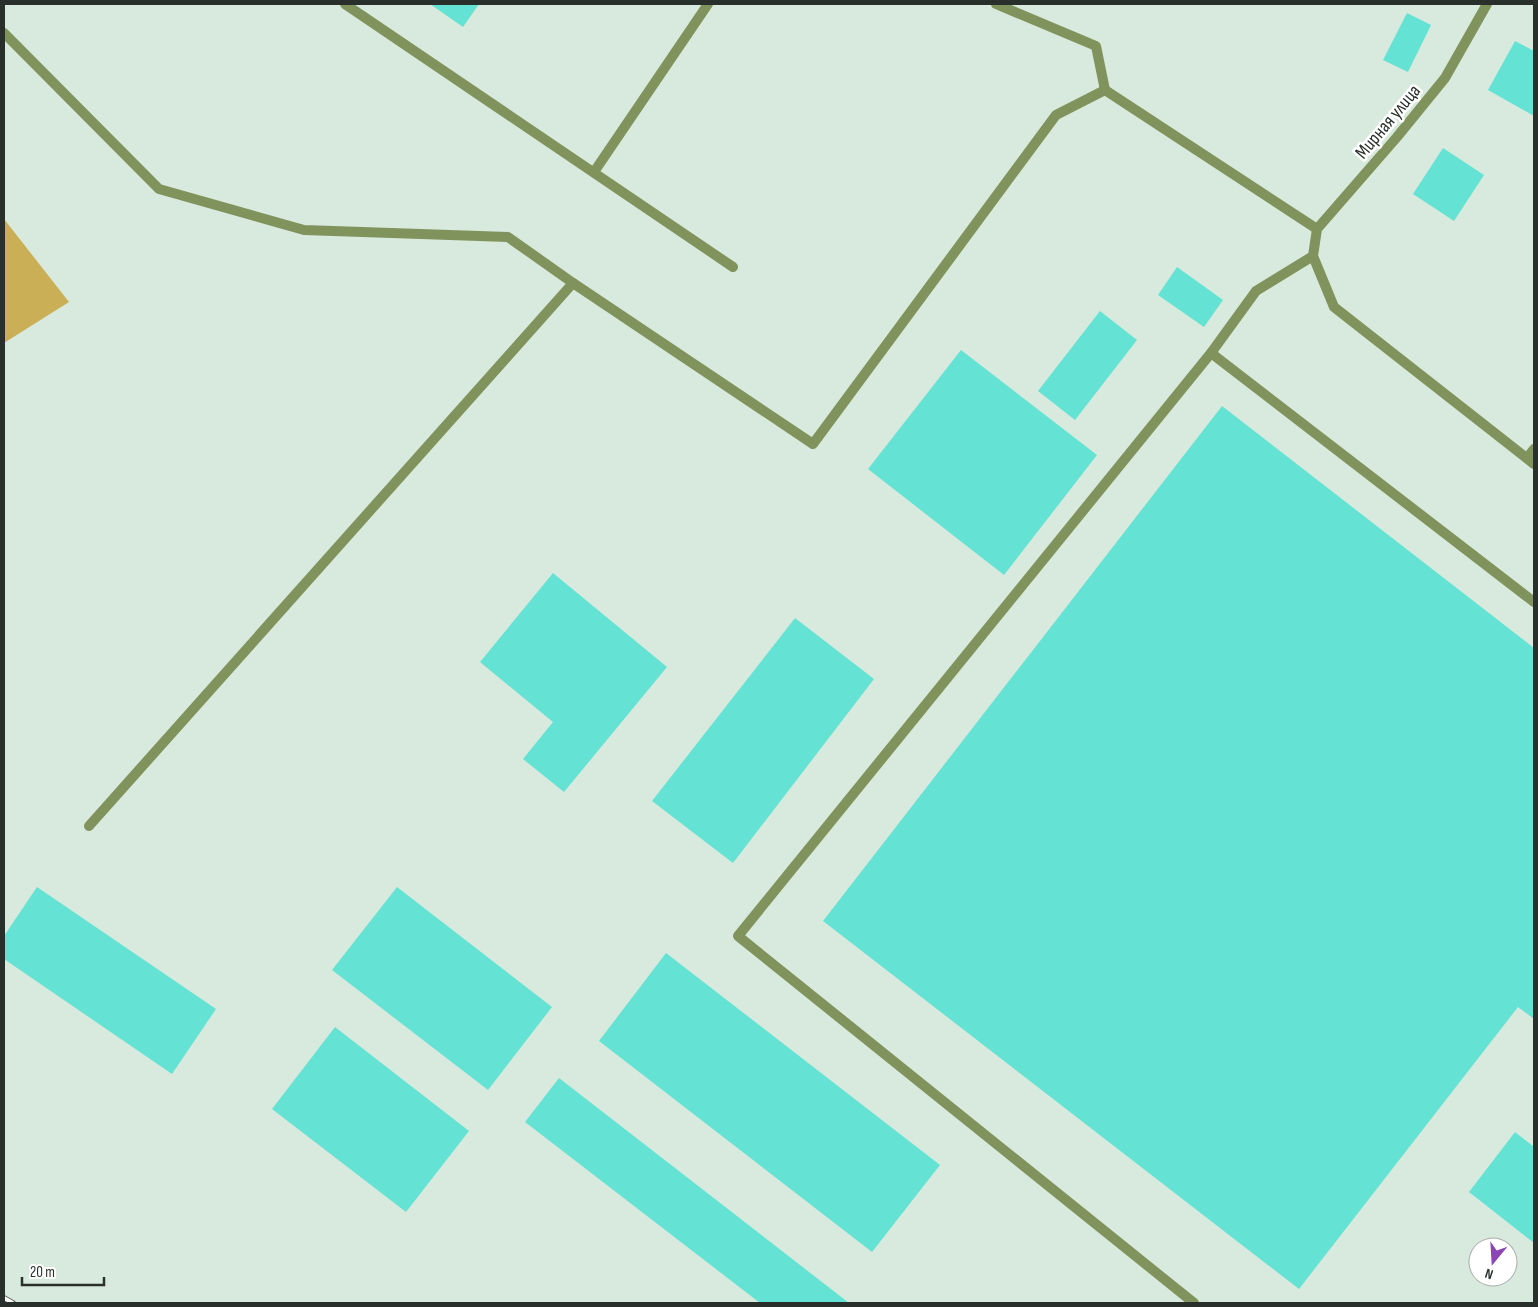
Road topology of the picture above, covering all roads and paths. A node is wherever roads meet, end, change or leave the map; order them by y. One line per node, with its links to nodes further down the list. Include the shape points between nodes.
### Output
1 (345, 4): 7 (street)
2 (708, 4): 7 (street)
3 (996, 4): 6 (street, via 1096,46)
4 (1488, 4): 8 (street, Мирная улица, via 1445,78)
5 (4, 33): 11 (street, via 159,189 304,230 508,237)
6 (1105, 90): 8 (street); 11 (street, via 1056,115 813,444)
7 (594, 172): 10 (street)
8 (1317, 229): 9 (street)
9 (1313, 256): 12 (street, via 1256,291); 14 (street, via 1334,307)
10 (733, 266)
11 (573, 282): 16 (street)
12 (1211, 353): 15 (street); 17 (street, via 738,936)
13 (1534, 449): 14 (street)
14 (1531, 461)
15 (1534, 602)
16 (89, 826)
17 (1194, 1303)

